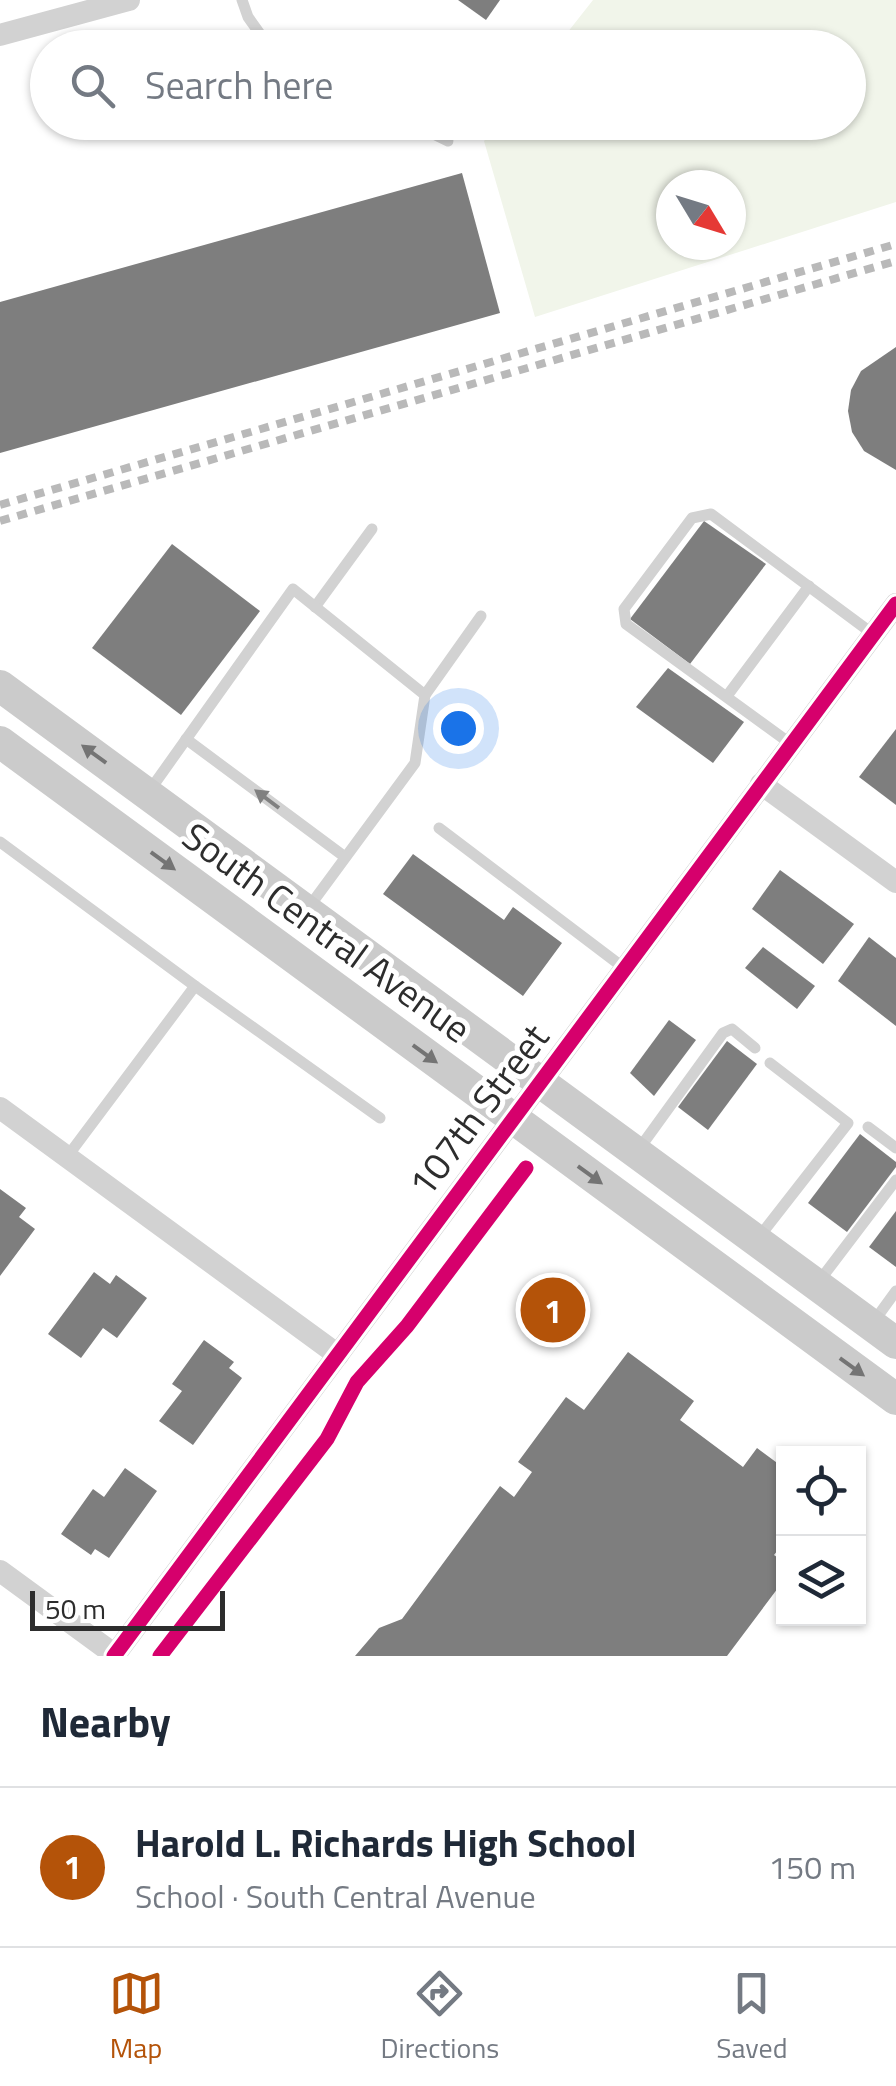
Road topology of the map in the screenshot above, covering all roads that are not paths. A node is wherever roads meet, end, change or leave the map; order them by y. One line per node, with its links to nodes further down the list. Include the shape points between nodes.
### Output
1 (129, 0): 3 (street)
2 (242, 0): 4 (lane)
3 (79, 7): 5 (street)
4 (260, 30)
5 (0, 35)
6 (372, 529): 9 (lane)
7 (809, 586): 11 (lane); 14 (lane); 14 (lane, via 711,514 698,514 681,533 623,617)
8 (896, 604): 11 (street, 107th Street)
9 (315, 607): 13 (lane); 15 (lane, via 293,590)
10 (481, 616): 13 (lane)
11 (874, 634): 17 (street, 107th Street)
12 (0, 686): 19 (street, South Central Avenue, one-way to 12)
13 (425, 695): 22 (lane, via 415,763)
14 (727, 696): 17 (lane)
15 (186, 739): 19 (lane); 22 (lane, one-way to 15)
16 (0, 742): 31 (street, South Central Avenue, one-way to 31)
17 (791, 744): 18 (street, 107th Street)
18 (762, 784): 23 (street); 25 (street, 107th Street)
19 (148, 794): 24 (street, South Central Avenue)
20 (439, 828): 25 (lane)
21 (0, 842): 26 (lane)
22 (345, 857): 24 (lane)
23 (896, 882)
24 (306, 910): 29 (street, South Central Avenue)
25 (624, 968): 29 (street, 107th Street)
26 (195, 986): 32 (lane); 36 (lane)
27 (755, 1048): 35 (lane, via 732,1029 723,1033)
28 (770, 1064): 38 (lane, via 848,1123)
29 (540, 1080): 31 (street, 107th Street); 35 (street, South Central Avenue)
30 (0, 1108): 36 (street)
31 (512, 1117): 42 (street, 107th Street); 43 (street, South Central Avenue, one-way to 43)
32 (380, 1118)
33 (868, 1127): 34 (lane)
34 (896, 1148)
35 (636, 1152): 38 (street, South Central Avenue)
36 (67, 1157): 42 (street)
37 (896, 1180): 39 (lane)
38 (756, 1240): 39 (street, South Central Avenue)
39 (816, 1284): 41 (street, South Central Avenue)
40 (896, 1291): 41 (lane)
41 (884, 1334)
42 (338, 1355): 45 (street, 107th Street)
43 (896, 1399)
44 (0, 1571): 45 (street)
45 (114, 1656)

